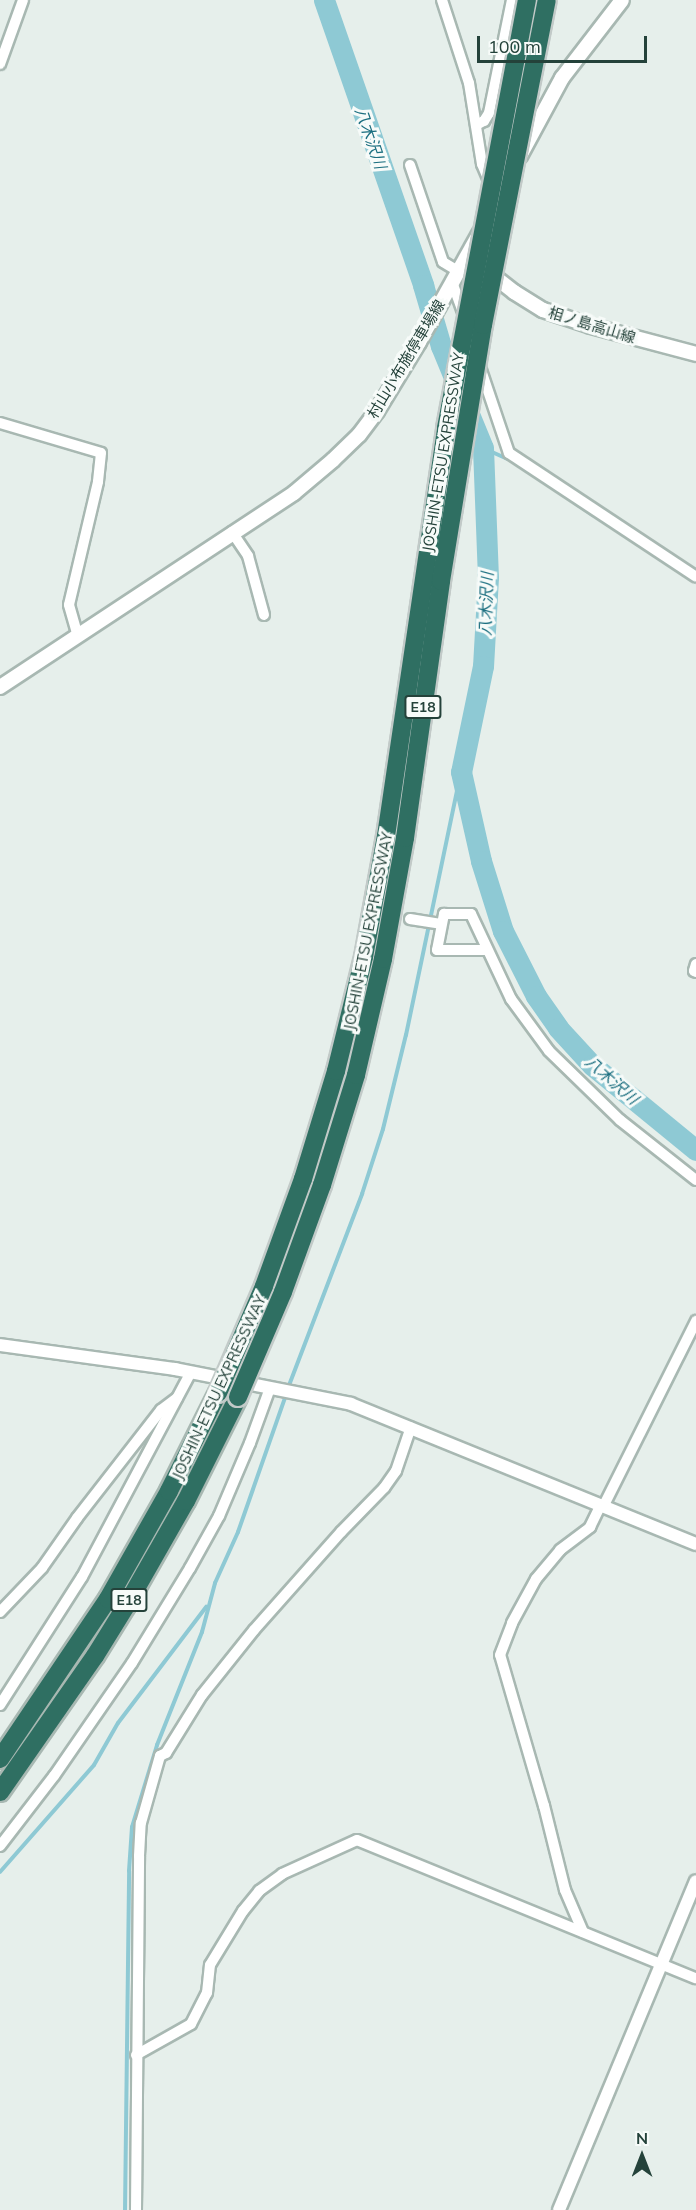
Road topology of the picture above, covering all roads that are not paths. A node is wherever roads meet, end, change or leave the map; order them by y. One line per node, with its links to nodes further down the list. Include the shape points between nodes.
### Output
1 (23, 0): 7 (street)
2 (442, 0): 8 (street, via 469,83)
3 (512, 0): 8 (street, via 489,113)
4 (527, 0): 36 (highway, JOSHIN-ETSU EXPRESSWAY / E18, bridge, via 444,438 386,836 364,957 336,1071 303,1179 264,1286 218,1393 108,1599)
5 (547, 0): 37 (highway, JOSHIN-ETSU EXPRESSWAY / E18, bridge, via 478,349 405,838 356,1075 283,1292 238,1397 186,1501 126,1606)
6 (622, 0): 10 (main road, 村山小布施停車場線, via 562,78)
7 (1, 57)
8 (476, 125): 10 (street, via 482,164)
9 (410, 165): 12 (street)
10 (497, 200): 11 (main road, 村山小布施停車場線)
11 (468, 255): 12 (main road, 村山小布施停車場線); 13 (main road, 相ノ島高山線, via 543,310 591,327)
12 (453, 280): 15 (main road, 村山小布施停車場線, via 402,372 359,435 294,493); 16 (street, via 509,453)
13 (696, 354)
14 (0, 423): 18 (street, via 101,453 98,482 69,605)
15 (232, 532): 17 (street, via 248,556); 18 (main road, 村山小布施停車場線)
16 (696, 577)
17 (264, 615)
18 (78, 636): 19 (main road, 村山小布施停車場線)
19 (0, 687)
20 (410, 919): 21 (street)
21 (441, 924): 22 (street, via 437,950); 22 (street, via 444,914 471,914)
22 (487, 950): 25 (street, via 512,999 564,1068 620,1120)
23 (696, 964): 24 (street)
24 (696, 972)
25 (696, 1180)
26 (696, 1320): 32 (street)
27 (0, 1344): 28 (street)
28 (191, 1372): 29 (street); 30 (street)
29 (273, 1388): 31 (street, via 351,1404); 38 (street, via 219,1516 190,1568 132,1663)
30 (180, 1395): 34 (street, via 161,1410 42,1568); 35 (street, via 82,1577)
31 (411, 1427): 32 (street, via 472,1455); 43 (street, via 396,1471 384,1488 254,1630 202,1695 166,1753 160,1756 141,1822)
32 (603, 1504): 33 (street); 40 (street, via 590,1527 560,1550 536,1579 500,1655 565,1890)
33 (696, 1544)
34 (0, 1612)
35 (0, 1705)
36 (0, 1759)
37 (0, 1792)
38 (0, 1846)
39 (696, 1881): 41 (street)
40 (583, 1932): 41 (street); 43 (street, via 357,1840 282,1874 259,1891 210,1965 207,1993 191,2024)
41 (661, 1964): 42 (street); 45 (street)
42 (696, 1978)
43 (136, 2055): 44 (street)
44 (136, 2210)
45 (559, 2210)

